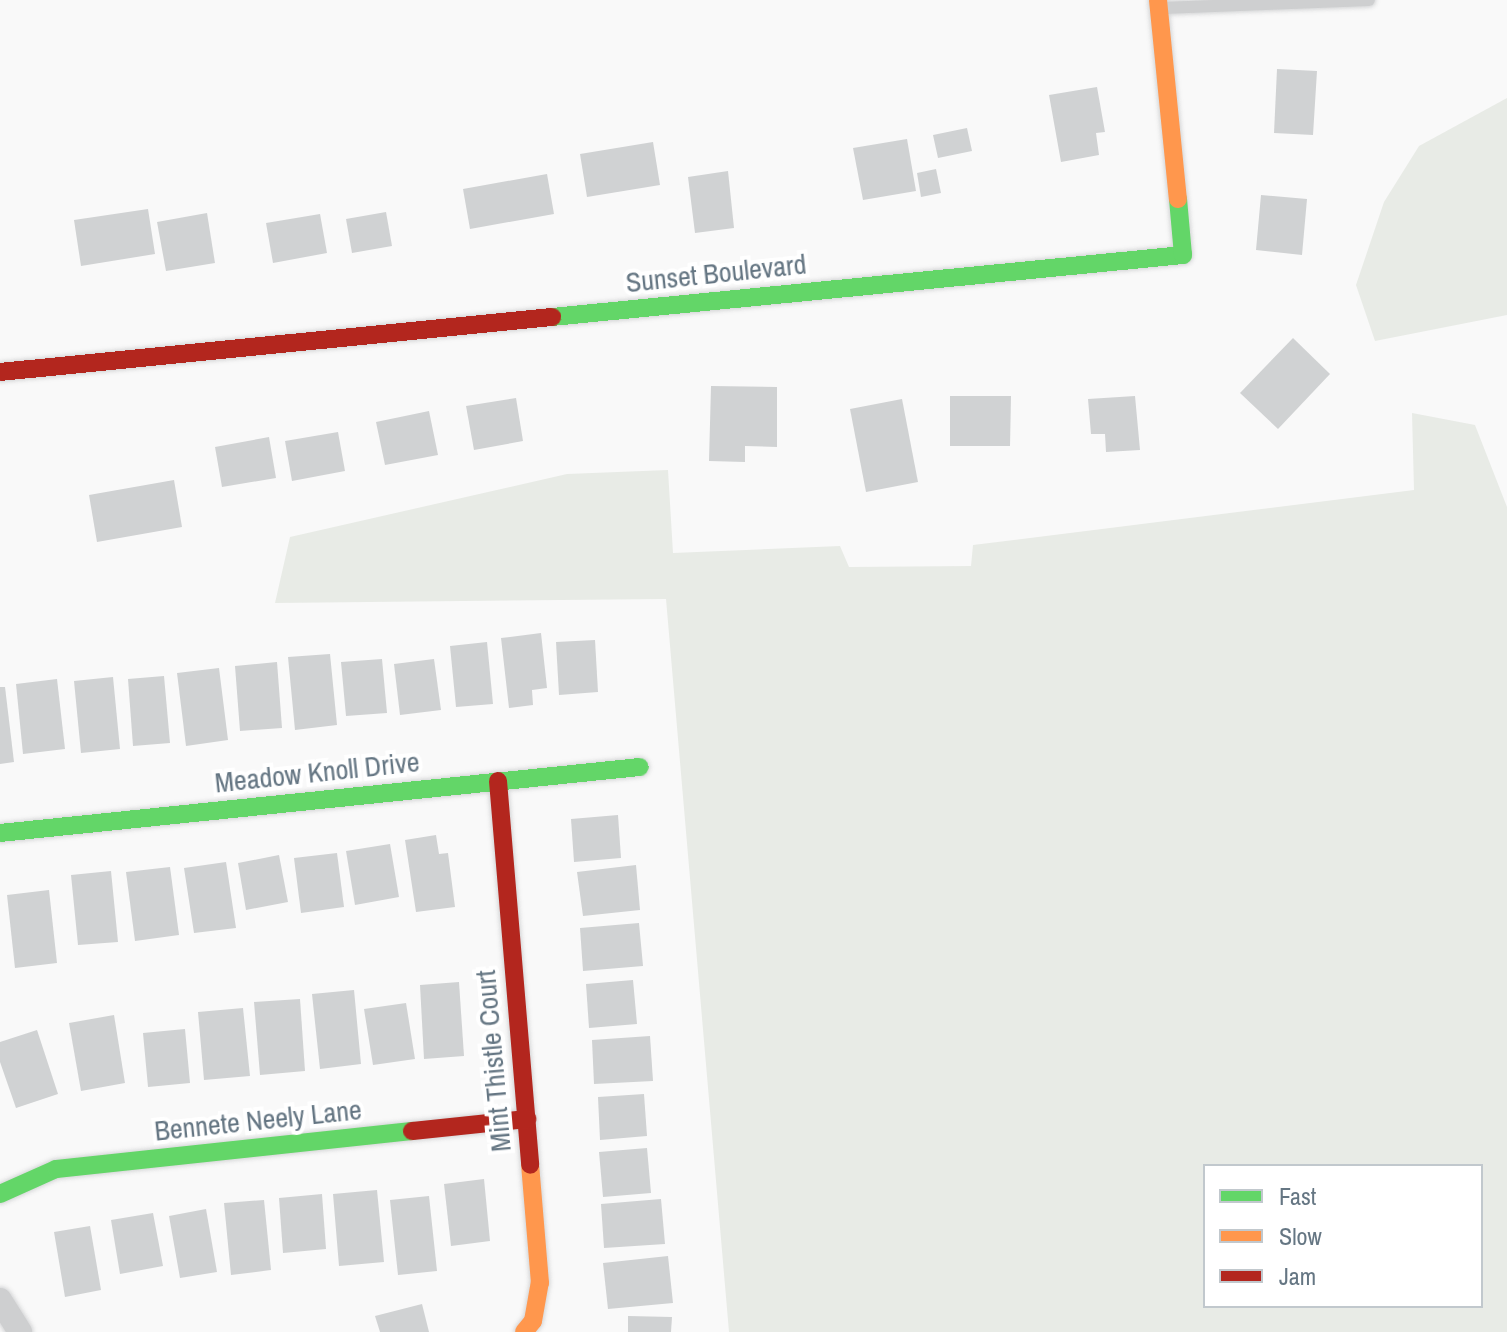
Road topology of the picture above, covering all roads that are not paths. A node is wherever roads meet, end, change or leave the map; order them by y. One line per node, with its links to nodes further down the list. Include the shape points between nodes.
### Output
1 (1369, 0): 2 (lane)
2 (1159, 4): 3 (street, Sunset Boulevard, via 1183,255)
3 (0, 372)
4 (640, 767): 5 (street, Meadow Knoll Drive)
5 (498, 781): 6 (street, Meadow Knoll Drive); 7 (street, Mint Thistle Court)
6 (0, 833)
7 (527, 1119): 8 (street, Bennete Neely Lane, via 56,1169); 11 (street, Mint Thistle Court, via 540,1283 533,1321)
8 (0, 1194)
9 (0, 1300): 10 (street)
10 (20, 1332)
11 (524, 1332)

